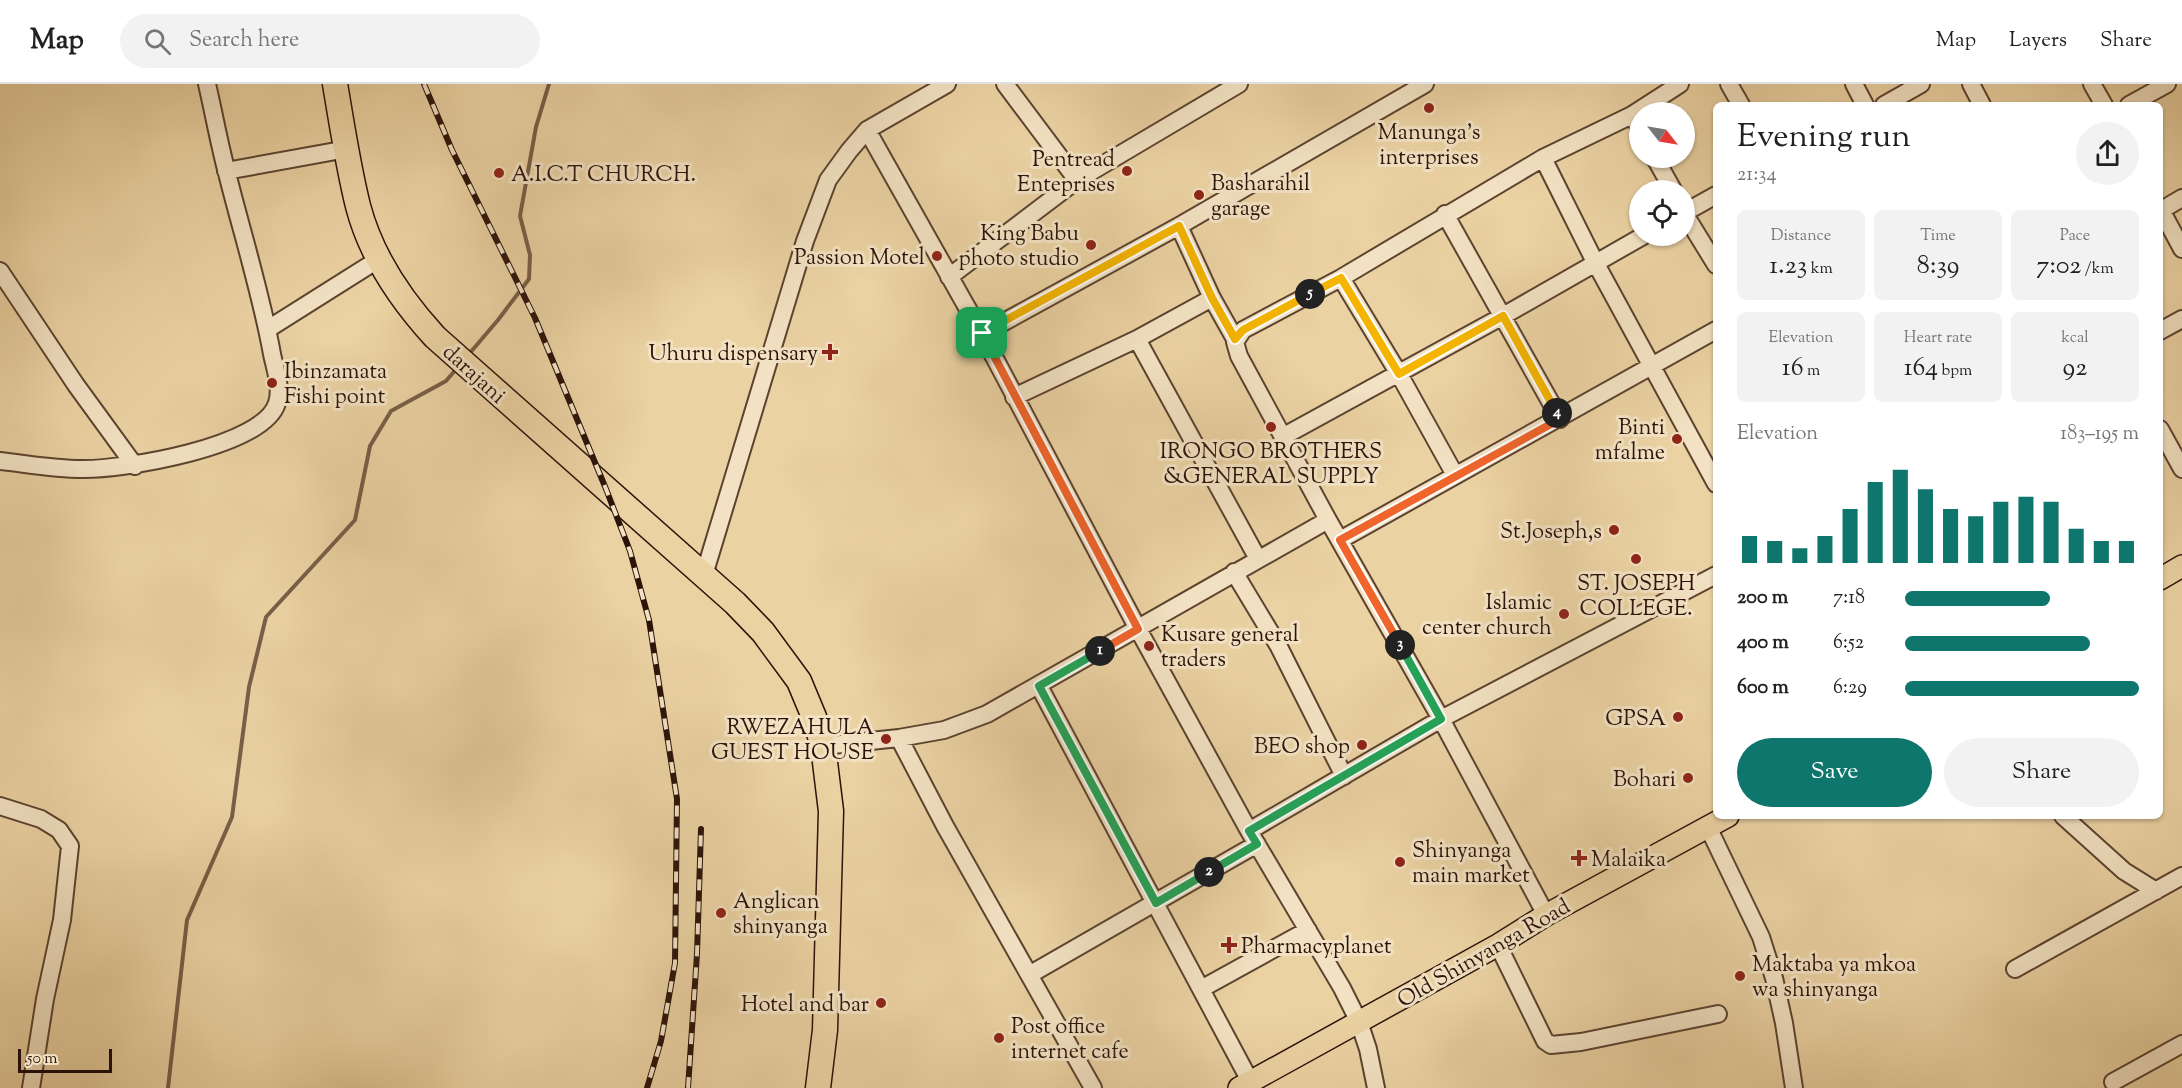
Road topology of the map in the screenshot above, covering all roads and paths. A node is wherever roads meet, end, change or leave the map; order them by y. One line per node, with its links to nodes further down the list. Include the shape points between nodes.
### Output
1 (207, 84): 25 (street)
2 (335, 84): 23 (highway, darajani)
3 (947, 84): 22 (street)
4 (1005, 84): 26 (street)
5 (1239, 84): 26 (street)
6 (1425, 84): 33 (street)
7 (1680, 84): 14 (street)
8 (1729, 84): 15 (street)
9 (1854, 84): 16 (street)
10 (1921, 84): 17 (street)
11 (1971, 84): 18 (street)
12 (2092, 84): 19 (street)
13 (2167, 84): 20 (street)
14 (1659, 102)
15 (1739, 102)
16 (1863, 102)
17 (1889, 102)
18 (1980, 102)
19 (2102, 102)
20 (2134, 102)
21 (1629, 125): 24 (street)
22 (867, 130): 41 (street); 67 (street, via 828,180 805,241)
23 (346, 149): 25 (street); 37 (highway, darajani, via 359,208)
24 (1543, 158): 31 (street); 39 (street)
25 (226, 171): 46 (street)
26 (1077, 180): 41 (street)
27 (1713, 197): 29 (street)
28 (2182, 198): 30 (street)
29 (1695, 207)
30 (2163, 208)
31 (1445, 214): 42 (street); 44 (street)
32 (2163, 215): 36 (street)
33 (1179, 226): 43 (street); 49 (street)
34 (1695, 230): 38 (street)
35 (1629, 244): 39 (street)
36 (2182, 249)
37 (379, 259): 46 (street); 67 (highway, darajani, via 399,294 435,337)
38 (1713, 260)
39 (1595, 262): 44 (street); 52 (street)
40 (0, 271): 60 (street)
41 (949, 277): 49 (street)
42 (1341, 278): 51 (street, via 1243,330); 53 (street)
43 (1212, 298): 50 (street); 51 (street)
44 (1503, 316): 53 (street); 55 (street)
45 (2182, 319): 47 (street)
46 (268, 329): 60 (street, via 279,389 271,416 251,430 194,452)
47 (2163, 329)
48 (1713, 332): 52 (street)
49 (982, 333): 54 (street)
50 (1137, 339): 54 (street); 65 (street)
51 (1235, 339): 56 (street, via 1239,356)
52 (1653, 367): 55 (street); 58 (street)
53 (1399, 374): 56 (street); 62 (street)
54 (1014, 397): 69 (street)
55 (1560, 419): 62 (street)
56 (1284, 436): 63 (street)
57 (2170, 446): 61 (street)
58 (1710, 457)
59 (0, 461): 60 (street, via 81,469)
60 (135, 466)
61 (2182, 469)
62 (1455, 475): 64 (street)
63 (1329, 520): 64 (street); 65 (street)
64 (1340, 540): 71 (street)
65 (1258, 559): 66 (street)
66 (1234, 572): 69 (street); 74 (street, via 1278,645)
67 (704, 575): 73 (highway, darajani, via 747,615 800,681)
68 (1713, 577): 71 (street)
69 (1138, 629): 70 (street); 79 (street)
70 (1039, 686): 72 (street, via 987,714 944,730); 82 (street)
71 (1441, 719): 74 (street); 83 (street)
72 (899, 738): 73 (street); 87 (street)
73 (823, 746): 95 (highway, darajani, via 831,810 825,1021)
74 (1344, 776): 79 (street)
75 (0, 806): 94 (street, via 41,819 59,830 70,846 62,920)
76 (1723, 819): 78 (main road, Old Shinyanga Road)
77 (2066, 819): 81 (street, via 2124,872)
78 (1708, 827): 83 (main road, Old Shinyanga Road); 98 (street, via 1761,937 1784,1023)
79 (1253, 837): 82 (street); 84 (street)
80 (2182, 876): 81 (street)
81 (2156, 891): 86 (street)
82 (1156, 903): 87 (street); 88 (street)
83 (1546, 915): 85 (main road, Old Shinyanga Road)
84 (1308, 930): 88 (street); 90 (street)
85 (1498, 945): 89 (street, via 1545,1041 1551,1045); 90 (main road, Old Shinyanga Road)
86 (2015, 969)
87 (1029, 975): 96 (street)
88 (1201, 989): 93 (street)
89 (1718, 1014)
90 (1359, 1022): 93 (main road, Old Shinyanga Road); 97 (street)
91 (2182, 1044): 92 (street)
92 (2113, 1082)
93 (1244, 1084)
94 (31, 1088)
95 (818, 1088)
96 (1093, 1088)
97 (1376, 1088)
98 (1794, 1088)

